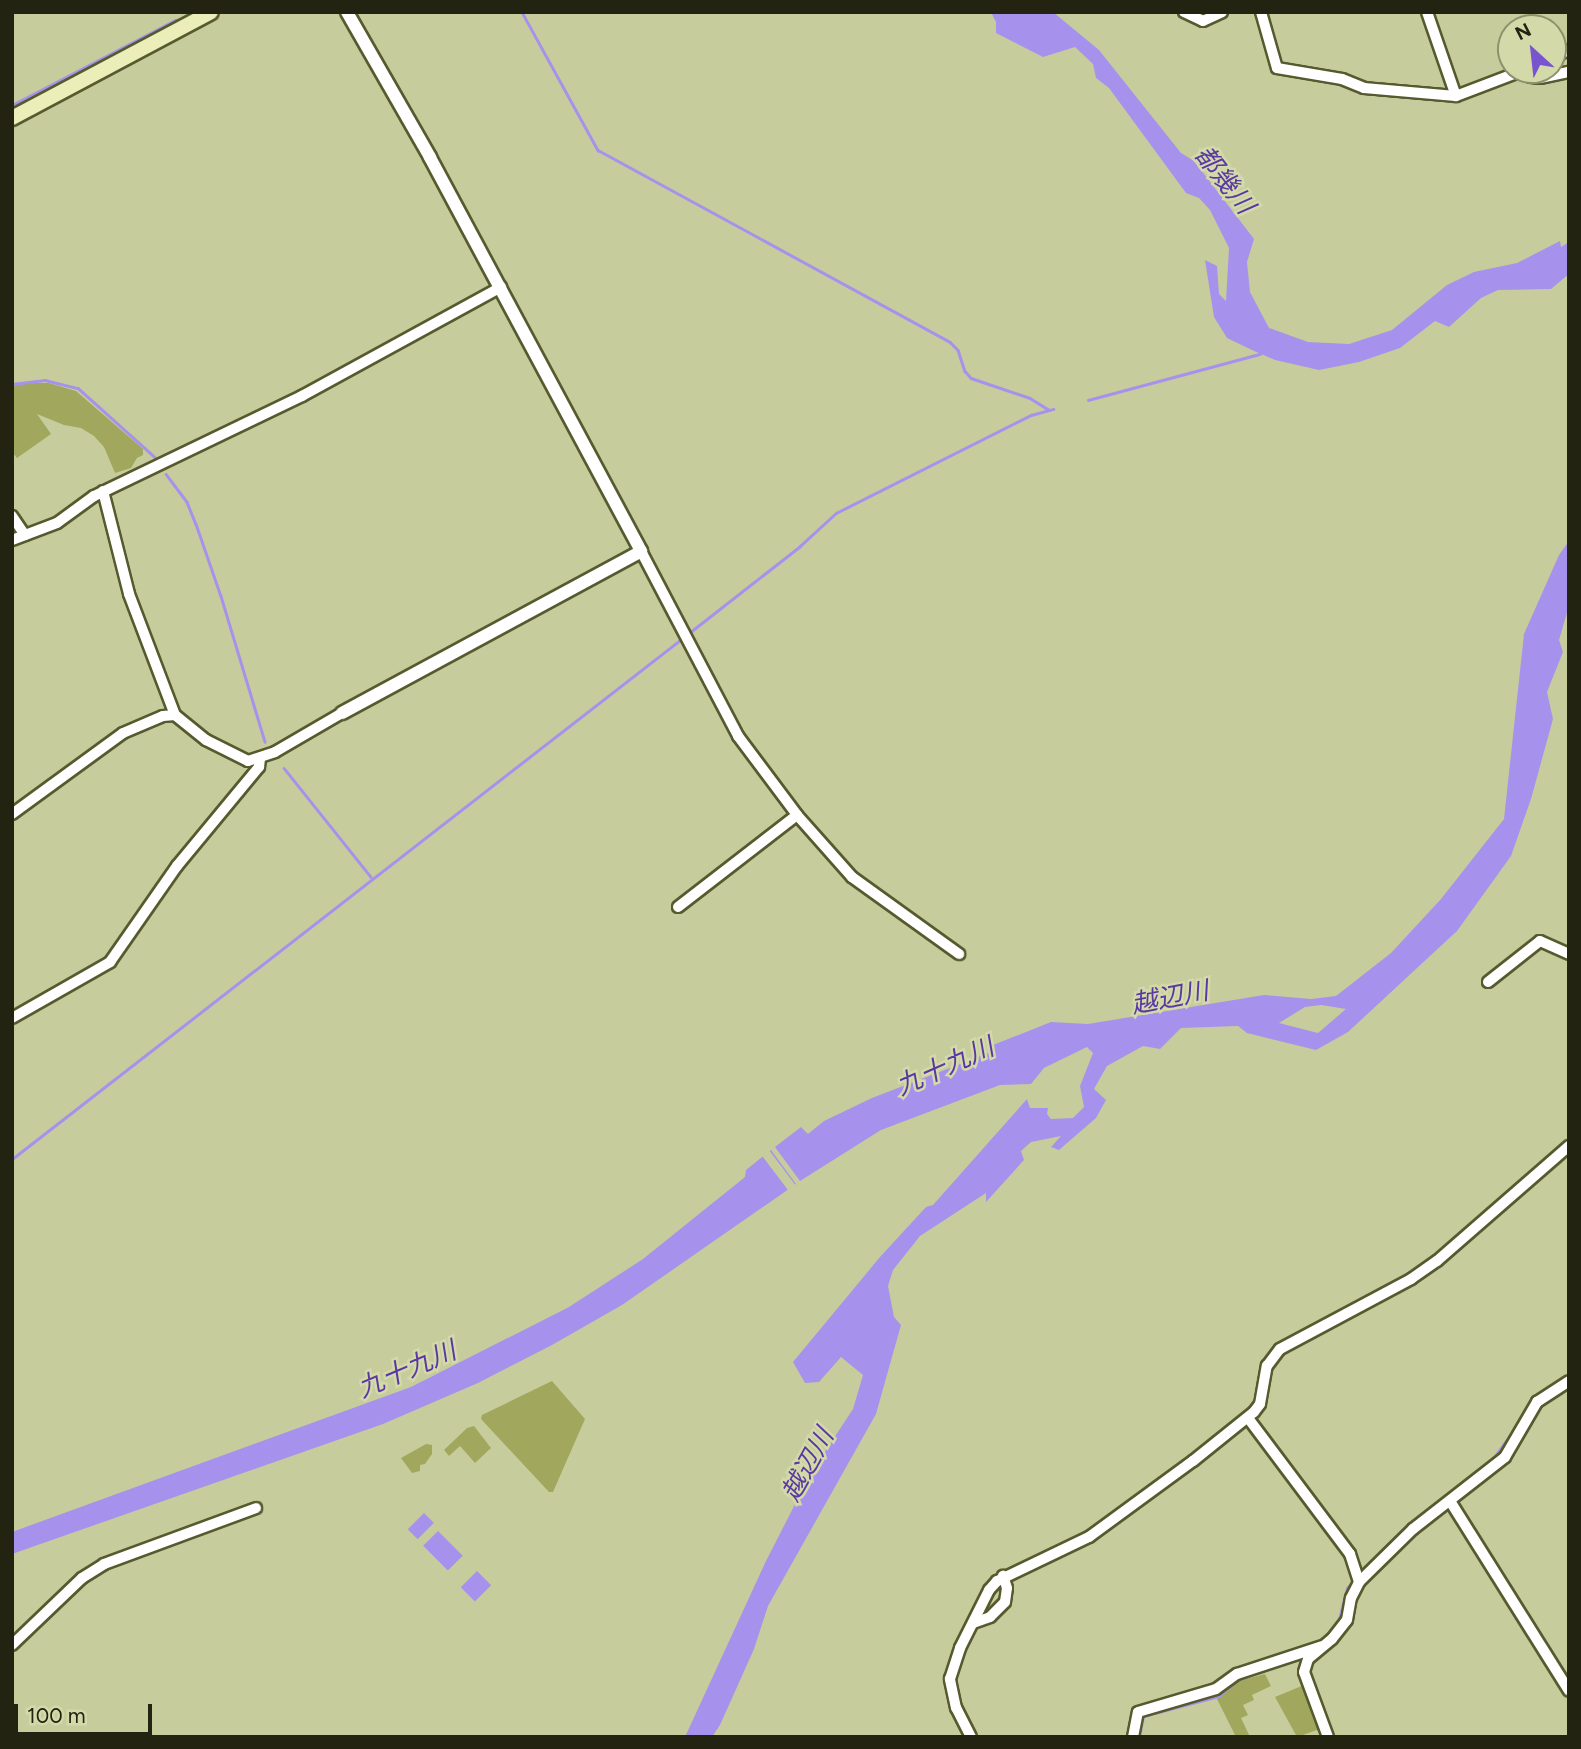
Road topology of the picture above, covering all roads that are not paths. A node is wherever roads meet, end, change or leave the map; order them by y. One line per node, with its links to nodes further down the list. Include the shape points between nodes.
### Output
1 (211, 12): 9 (main road)
2 (346, 12): 10 (street)
3 (1184, 12): 4 (street, via 1203,21)
4 (1222, 12)
5 (1261, 12): 8 (street, via 1277,68 1342,79 1364,88)
6 (1427, 12): 8 (street)
7 (1569, 72): 8 (street, via 1540,78 1524,70)
8 (1456, 96)
9 (12, 118)
10 (501, 288): 11 (street, via 302,396); 15 (street)
11 (103, 491): 13 (street, via 57,523); 17 (street, via 130,594)
12 (12, 516): 13 (street)
13 (25, 535): 14 (street)
14 (12, 540)
15 (641, 551): 16 (street); 20 (street, via 738,736)
16 (342, 713): 18 (street)
17 (174, 715): 18 (street, via 233,756); 19 (street, via 123,733)
18 (260, 759): 25 (street, via 259,767 177,866 110,962)
19 (13, 811)
20 (797, 815): 21 (street); 22 (street, via 852,877)
21 (678, 907)
22 (959, 954)
23 (1569, 954): 24 (street, via 1540,941)
24 (1488, 982)
25 (12, 1018)
26 (1569, 1146): 28 (street, via 1437,1261 1280,1349 1267,1366 1260,1404)
27 (1569, 1381): 29 (street, via 1538,1402 1505,1457)
28 (1248, 1418): 31 (street, via 1089,1537); 32 (street, via 1350,1554)
29 (1450, 1501): 32 (street, via 1413,1529); 36 (street)
30 (257, 1508): 34 (street, via 104,1564 82,1578)
31 (1003, 1576): 33 (street, via 989,1590); 33 (street, via 1005,1602 990,1617)
32 (1359, 1583): 35 (street, via 1347,1620)
33 (973, 1623): 38 (street, via 950,1679 956,1708)
34 (12, 1646)
35 (1322, 1646): 37 (street, via 1308,1659 1304,1672); 39 (street, via 1237,1674 1216,1689 1138,1712)
36 (1569, 1691)
37 (1327, 1736)
38 (971, 1737)
39 (1133, 1737)

